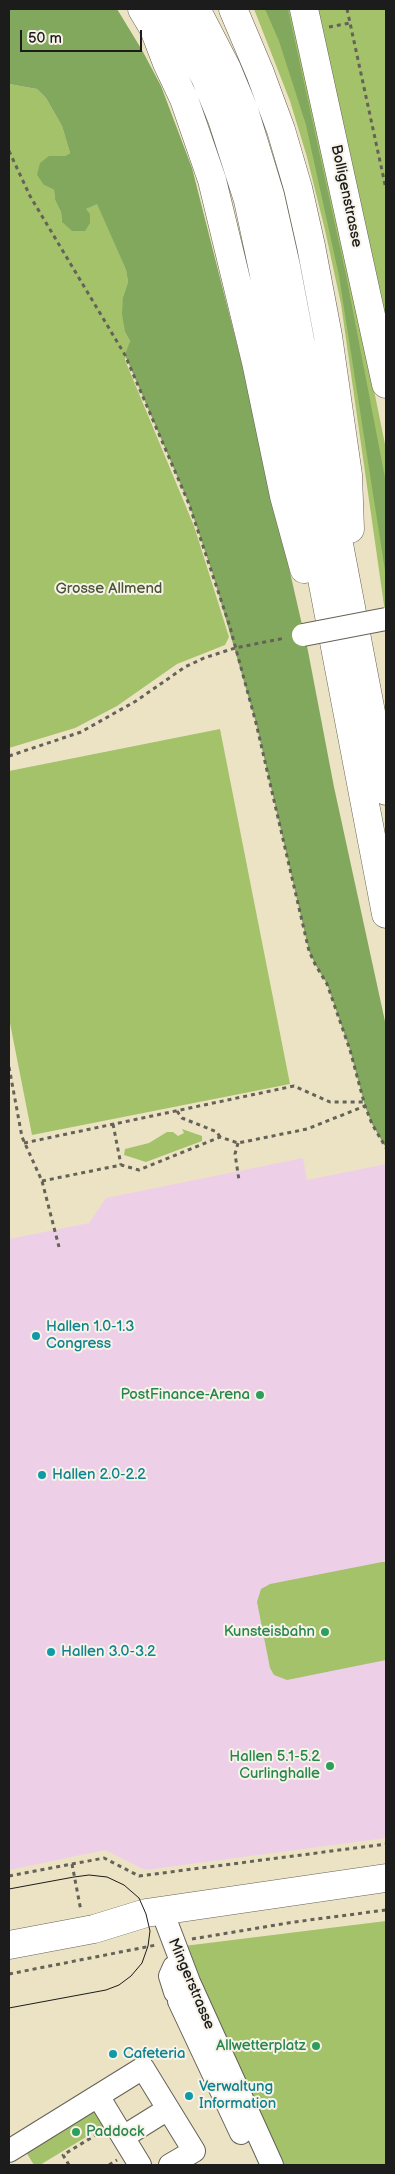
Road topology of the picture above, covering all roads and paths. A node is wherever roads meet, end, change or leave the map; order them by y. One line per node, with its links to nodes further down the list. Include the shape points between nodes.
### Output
1 (129, 9): 8 (main road)
2 (142, 9): 8 (main road, via 154,29)
3 (169, 9): 16 (main road, via 199,64 219,111 248,200)
4 (196, 9): 12 (main road, via 244,110 270,195)
5 (233, 9): 12 (main road, via 281,130 298,188 317,277 348,475)
6 (304, 9): 11 (main road, Bolligenstrasse)
7 (347, 9): 10 (path)
8 (167, 64): 16 (main road, via 192,118 212,180 284,496 312,603)
9 (9, 151): 15 (path, via 30,196 125,354 189,504)
10 (386, 189)
11 (386, 384)
12 (354, 618): 18 (main road)
13 (386, 619): 14 (street, bridge)
14 (303, 634): 15 (path)
15 (235, 648): 17 (path, via 185,668 82,732); 21 (path, via 256,723 309,951 327,984 350,1050)
16 (344, 694): 19 (main road)
17 (9, 756)
18 (386, 791)
19 (386, 914)
20 (9, 1067): 25 (path)
21 (364, 1104): 22 (path, via 330,1102 294,1086); 26 (path, via 307,1129); 27 (path, via 374,1130)
22 (177, 1111): 23 (path); 24 (path, via 182,1118 217,1132)
23 (113, 1124): 25 (path); 28 (path)
24 (220, 1137): 26 (path); 28 (path, via 139,1170)
25 (24, 1143): 30 (path)
26 (238, 1143): 29 (path, via 235,1154)
27 (386, 1148)
28 (121, 1165): 30 (path)
29 (239, 1180)
30 (42, 1181): 31 (path)
31 (59, 1247)
32 (386, 1844): 33 (path, via 139,1876 104,1858)
33 (9, 1876)
34 (386, 1878): 36 (main road)
35 (386, 1910): 38 (path)
36 (154, 1912): 37 (main road, via 107,1910); 38 (street, Mingerstrasse); 39 (main road, via 94,1929)
37 (9, 1928)
38 (172, 1942): 40 (street, Mingerstrasse); 41 (path)
39 (9, 1946)
40 (181, 1963): 49 (street, via 174,1967 170,1976 177,1997); 50 (street, Mingerstrasse)
41 (9, 1974)
42 (98, 2096): 43 (street, via 143,2068); 44 (street); 45 (street)
43 (168, 2109): 44 (street); 48 (street, via 194,2151)
44 (119, 2130): 46 (path, via 63,2155); 47 (street)
45 (9, 2150)
46 (69, 2165)
47 (140, 2165)
48 (170, 2165)
49 (257, 2165)
50 (271, 2165)

